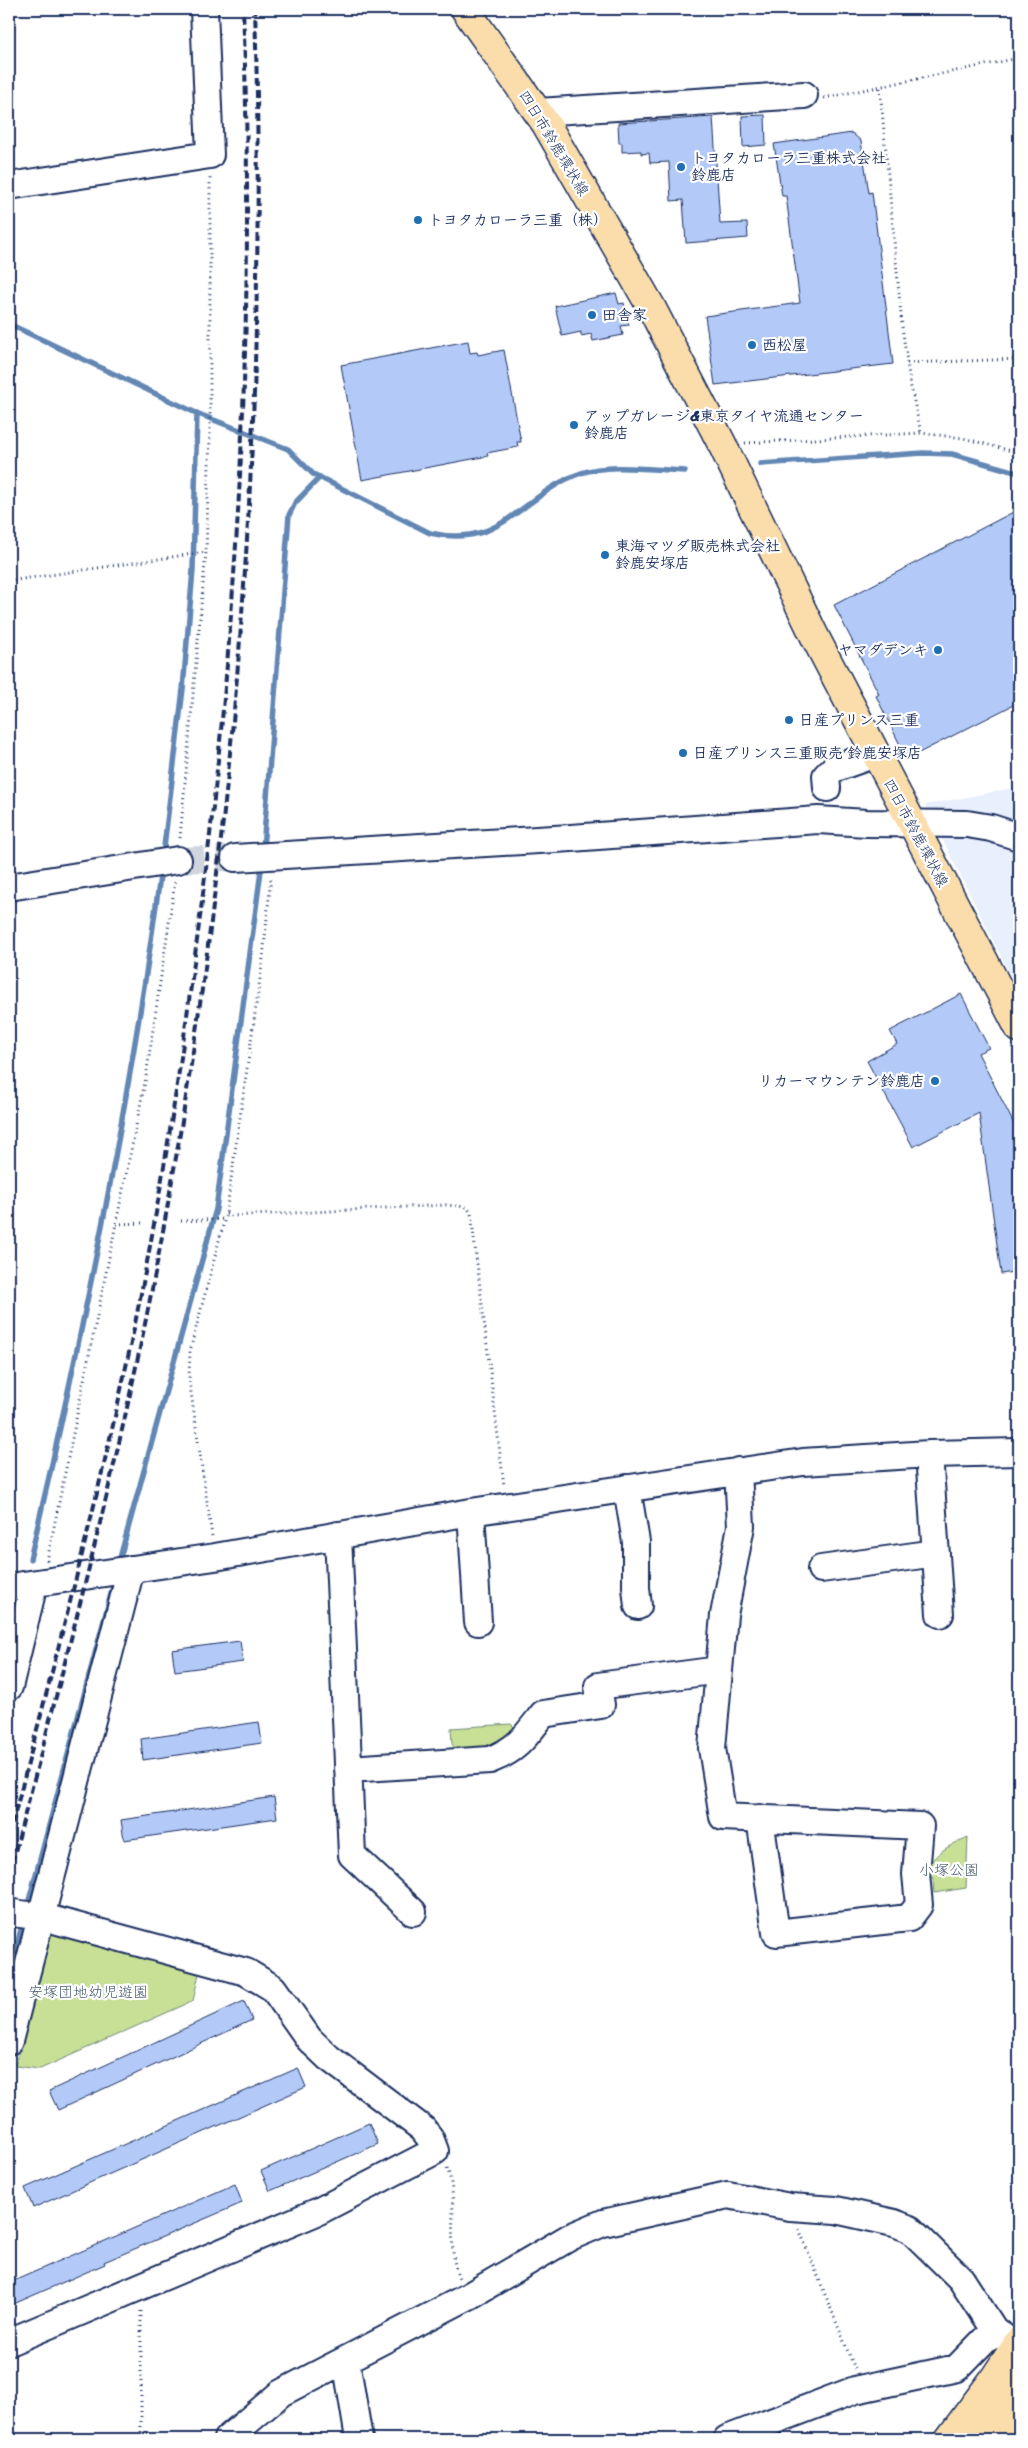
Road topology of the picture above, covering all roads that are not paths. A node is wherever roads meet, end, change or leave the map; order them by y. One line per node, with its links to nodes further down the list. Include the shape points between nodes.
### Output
1 (204, 9): 5 (street, via 210,155)
2 (465, 9): 4 (main road, 四日市鈴鹿環状線)
3 (804, 95): 4 (street)
4 (538, 112): 6 (main road, 四日市鈴鹿環状線, via 650,305)
5 (9, 186)
6 (875, 754): 7 (street, via 833,769 826,776); 8 (main road, 四日市鈴鹿環状線)
7 (827, 788)
8 (910, 822): 9 (street, via 983,826); 10 (street, via 818,820); 13 (main road, 四日市鈴鹿環状線)
9 (1019, 838)
10 (258, 856)
11 (167, 862): 12 (street)
12 (9, 887)
13 (1019, 1028)
14 (1019, 1452): 15 (street)
15 (929, 1454): 16 (street, via 803,1462); 20 (street)
16 (738, 1471): 17 (street); 27 (street, via 741,1526 724,1615)
17 (627, 1488): 18 (street); 24 (street, via 636,1542)
18 (471, 1512): 19 (street); 26 (street)
19 (338, 1535): 22 (street); 29 (street)
20 (936, 1554): 21 (street); 25 (street)
21 (821, 1569)
22 (122, 1571): 23 (street); 32 (street)
23 (32, 1584): 28 (street)
24 (638, 1606)
25 (940, 1614)
26 (478, 1622)
27 (719, 1670): 29 (street, via 598,1686 601,1705 543,1714 522,1741 508,1753 490,1760); 30 (street, via 712,1748 724,1816)
28 (9, 1687)
29 (348, 1769): 31 (street, via 352,1855)
30 (760, 1818): 30 (street, via 920,1826 916,1874 919,1905 909,1918 776,1933)
31 (414, 1912)
32 (26, 1915): 33 (street); 35 (street, via 246,1972 273,1988 304,2033 329,2058 423,2129 435,2151 319,2211)
33 (9, 2041)
34 (1008, 2338): 36 (street, via 960,2278 910,2229 836,2210 790,2207 728,2195 604,2223 570,2238 469,2296); 41 (street, via 957,2368 863,2389); 42 (main road, via 994,2380)
35 (9, 2342)
36 (346, 2360): 39 (street, via 281,2393); 40 (street)
37 (1019, 2386): 43 (main road)
38 (1019, 2428): 44 (main road)
39 (234, 2437)
40 (358, 2439)
41 (727, 2439)
42 (949, 2439)
43 (980, 2439)
44 (1011, 2439)

